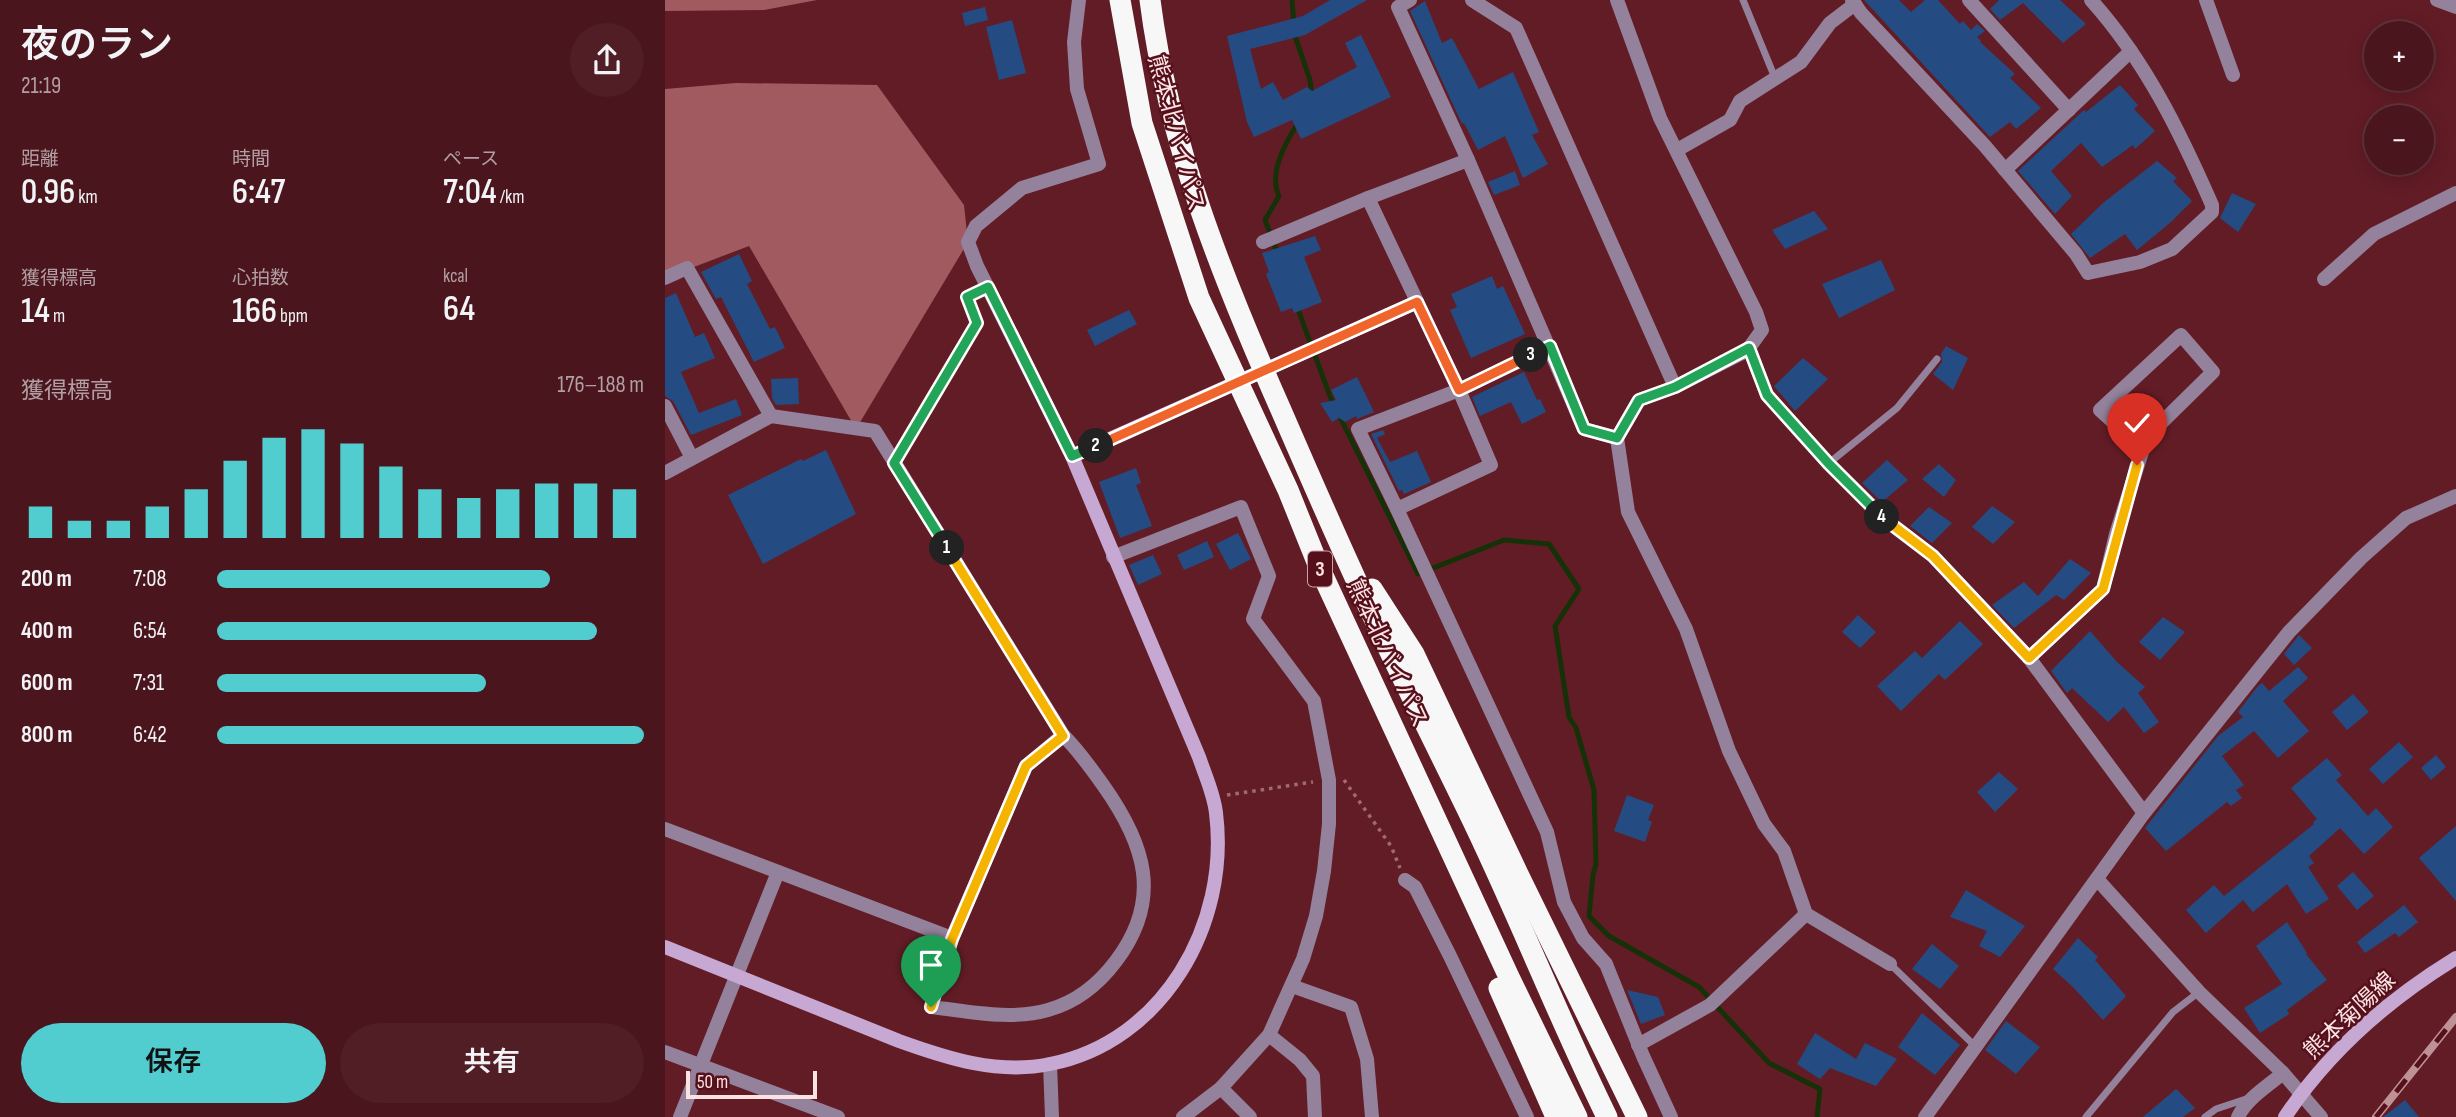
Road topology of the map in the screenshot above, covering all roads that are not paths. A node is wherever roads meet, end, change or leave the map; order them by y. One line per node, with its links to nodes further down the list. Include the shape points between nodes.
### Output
1 (1079, 0): 38 (street, via 1074,42 1077,89 1099,164 1022,188 976,226 968,242)
2 (1119, 0): 31 (highway, 熊本北バイパス / 3, via 1146,135 1199,298)
3 (1150, 0): 30 (highway, 熊本北バイパス / 3, via 1155,46 1191,179 1217,261)
4 (1410, 0): 19 (street, via 1398,7)
5 (1472, 0): 32 (street, via 1516,29)
6 (1617, 0): 18 (street, via 1660,118)
7 (1743, 0): 16 (lane)
8 (1969, 0): 17 (street)
9 (2091, 0): 14 (street)
10 (2206, 0): 15 (street)
11 (2437, 0): 13 (street)
12 (1854, 2): 16 (street, via 1830,23 1801,62); 20 (street)
13 (2456, 7)
14 (2131, 51): 17 (street); 20 (street, via 2190,154 2212,212 2172,249 2140,262 2088,273)
15 (2232, 75)
16 (1775, 78): 18 (street, via 1740,101 1730,120)
17 (2069, 110): 20 (street)
18 (1677, 150): 28 (street, via 1756,312 1762,330)
19 (1468, 160): 22 (street); 27 (street)
20 (2005, 170)
21 (2456, 193): 25 (street, via 2374,234)
22 (1368, 198): 23 (street); 26 (street)
23 (1263, 242)
24 (665, 278): 35 (street, via 687,268)
25 (2324, 279)
26 (1417, 302): 30 (street); 33 (street)
27 (1550, 346): 33 (street); 36 (street, via 1584,429)
28 (1749, 348): 32 (street); 40 (street, via 1767,395)
29 (1937, 359): 40 (lane, via 1898,408)
30 (1263, 371): 31 (street); 44 (highway, 熊本北バイパス / 3)
31 (1238, 382): 38 (street); 50 (highway, 熊本北バイパス / 3)
32 (1675, 387): 36 (street, via 1639,400)
33 (1459, 390): 43 (street, via 1491,465); 43 (street, via 1358,429)
34 (665, 406): 39 (street)
35 (771, 416): 39 (street); 47 (street, via 874,432)
36 (1617, 438): 54 (street, via 1628,512 1686,629 1729,751 1764,824 1784,851)
37 (2143, 449): 37 (street, via 2156,428 2213,372 2181,335 2100,410); 46 (street, via 2103,589)
38 (1072, 456): 45 (street)
39 (692, 458): 41 (street)
40 (1829, 464): 46 (street, via 1888,522 1933,556)
41 (665, 473)
42 (2456, 496): 48 (street, via 2406,518 2361,558 2289,632)
43 (1398, 509): 63 (street, via 1547,832 1564,902 1583,938 1606,964)
44 (1337, 534): 81 (highway, 熊本北バイパス / 3); 82 (highway, via 1414,654)
45 (1113, 557): 60 (street, via 1241,507 1269,576 1253,619 1314,701 1329,780 1320,897); 66 (street, via 1199,757 1213,797 1217,841 1210,897 1195,947 1180,974 1128,1031 1101,1047)
46 (2029, 658): 48 (street)
47 (1063, 736): 55 (street, via 1026,766); 55 (street, via 1081,753 1119,807 1139,848 1144,898 1132,934 1107,973 1085,993 1046,1011 1012,1015 931,1007)
48 (2144, 813): 52 (street)
49 (665, 829): 51 (street)
50 (1449, 846): 79 (highway, via 1470,921); 80 (highway, 熊本北バイパス / 3)
51 (778, 872): 55 (street); 59 (street)
52 (2097, 879): 61 (street); 64 (street)
53 (1405, 880): 78 (street, via 1415,887)
54 (1807, 914): 58 (street); 63 (street, via 1710,1005)
55 (952, 939)
56 (665, 947): 59 (street)
57 (2456, 958): 88 (street, 熊本菊陽線, bridge, via 2379,1011 2325,1066)
58 (1890, 964): 64 (lane)
59 (736, 977): 66 (street, via 941,1055 986,1066); 67 (street)
60 (1292, 986): 62 (street); 77 (street, via 1351,1007 1367,1059)
61 (2199, 992): 68 (street); 85 (lane, via 2173,1012)
62 (1269, 1035): 69 (street); 76 (street, via 1313,1076)
63 (1638, 1045): 83 (street)
64 (1976, 1046): 84 (street)
65 (665, 1052): 67 (street)
66 (1050, 1064): 73 (street)
67 (700, 1066): 71 (street); 72 (street)
68 (2283, 1073): 70 (street); 89 (street)
69 (1221, 1088): 74 (street); 75 (street)
70 (2257, 1095): 86 (lane); 87 (street)
71 (680, 1117)
72 (838, 1117)
73 (1052, 1117)
74 (1183, 1117)
75 (1250, 1117)
76 (1315, 1117)
77 (1372, 1117)
78 (1527, 1117)
79 (1556, 1117)
80 (1577, 1117)
81 (1607, 1117)
82 (1637, 1117)
83 (1671, 1117)
84 (1926, 1117)
85 (2086, 1117)
86 (2206, 1117)
87 (2238, 1117)
88 (2285, 1117)
89 (2321, 1117)

